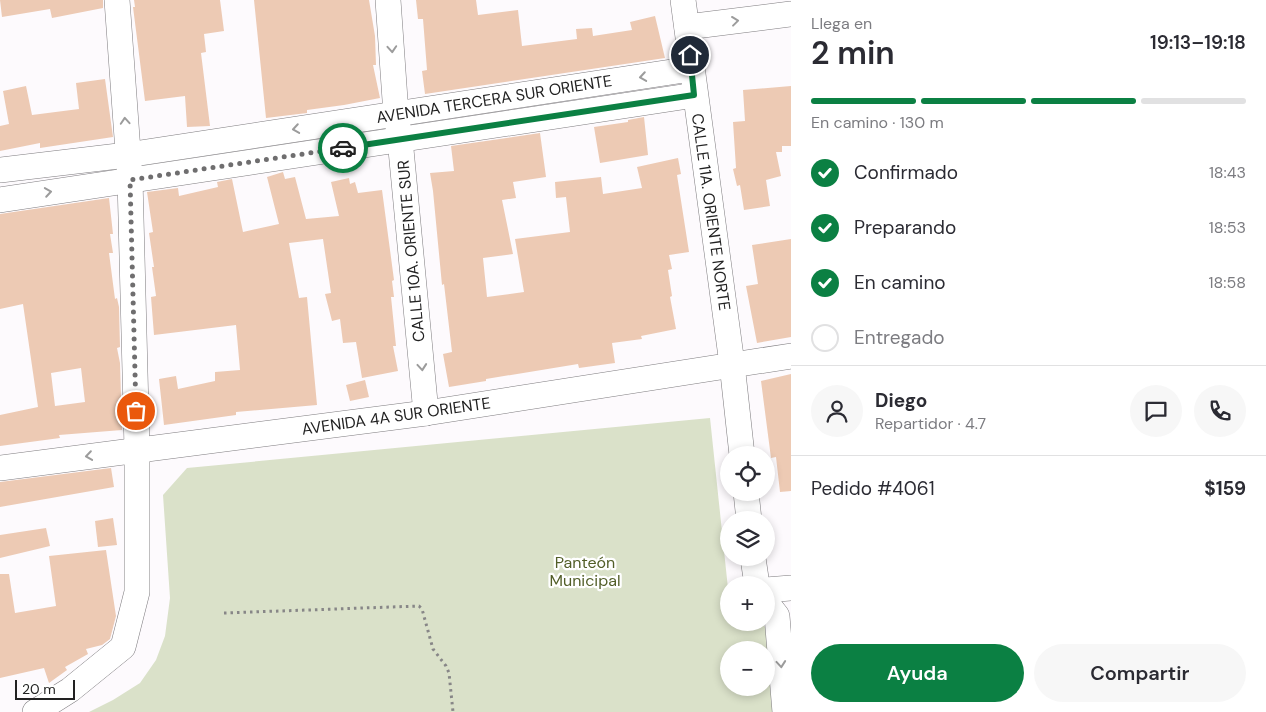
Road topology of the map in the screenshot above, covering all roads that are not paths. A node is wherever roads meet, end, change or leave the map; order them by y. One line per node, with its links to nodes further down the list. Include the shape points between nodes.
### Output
1 (117, 0): 10 (street, one-way to 1)
2 (388, 0): 8 (street, CALLE 10A. ORIENTE SUR, one-way to 8)
3 (683, 0): 5 (street, CALLE 11A. ORIENTE NORTE)
4 (791, 14): 5 (street, one-way to 4)
5 (687, 27): 6 (street, CALLE 11A. ORIENTE NORTE)
6 (691, 69): 7 (street, CALLE 11A. ORIENTE NORTE); 8 (street, AVENIDA TERCERA SUR ORIENTE, one-way to 8)
7 (694, 95): 9 (street, AVENIDA TERCERA SUR ORIENTE); 15 (street, CALLE 11A. ORIENTE NORTE)
8 (396, 114): 9 (street, CALLE 10A. ORIENTE SUR); 10 (street, AVENIDA TERCERA SUR ORIENTE, one-way to 10)
9 (400, 139): 12 (street, AVENIDA TERCERA SUR ORIENTE); 16 (street, CALLE 10A. ORIENTE SUR, one-way to 16)
10 (127, 155): 11 (street, AVENIDA TERCERA SUR ORIENTE); 12 (street)
11 (0, 170)
12 (130, 180): 13 (street, AVENIDA TERCERA SUR ORIENTE, one-way to 12); 18 (street)
13 (0, 200)
14 (791, 356): 15 (street, AVENIDA 4A SUR ORIENTE)
15 (732, 364): 16 (street, AVENIDA 4A SUR ORIENTE); 17 (street, CALLE 11A. ORIENTE NORTE)
16 (426, 413): 18 (street, AVENIDA 4A SUR ORIENTE)
17 (741, 446)
18 (137, 449): 19 (street, AVENIDA 4A SUR ORIENTE, one-way to 19); 23 (street, via 137,592 123,647 70,690)
19 (0, 468)
20 (791, 588): 21 (street)
21 (775, 589)
22 (778, 611): 24 (street, one-way to 24)
23 (36, 712)
24 (785, 712)

